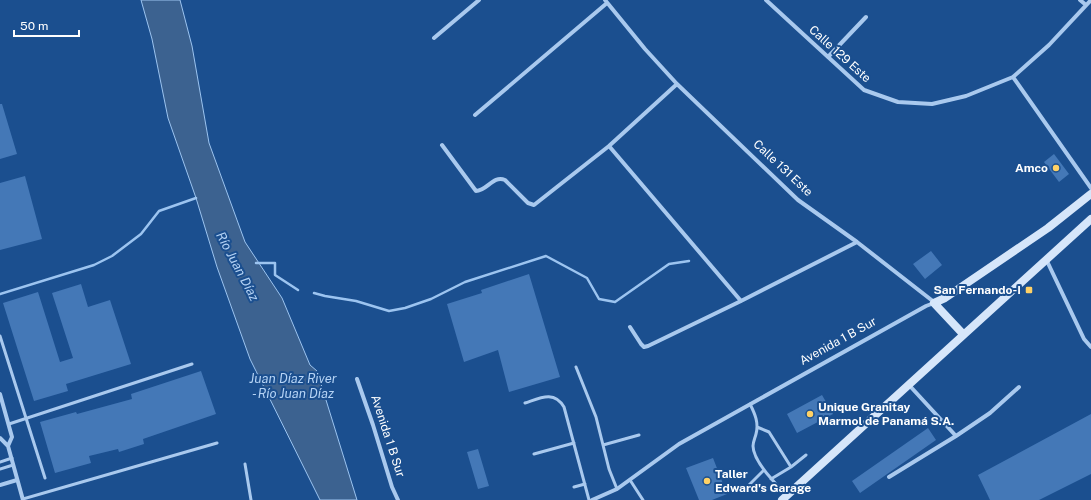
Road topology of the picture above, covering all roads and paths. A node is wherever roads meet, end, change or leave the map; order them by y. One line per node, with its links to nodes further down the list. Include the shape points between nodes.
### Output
1 (479, 0): 8 (street)
2 (766, 0): 9 (street, Calle 129 Este)
3 (1080, 0): 6 (street)
4 (1091, 0): 6 (street, Calle 129 Este)
5 (606, 1): 11 (street, Calle 131 Este, via 644,49); 12 (street)
6 (1086, 5): 10 (street, Calle 129 Este)
7 (866, 17): 9 (street)
8 (434, 38)
9 (828, 57): 10 (street, Calle 129 Este, via 864,90 898,102 932,104 966,96)
10 (1013, 77): 15 (street)
11 (677, 84): 14 (street); 18 (street, Calle 131 Este, via 798,200)
12 (475, 115)
13 (442, 145): 14 (street, via 476,191 501,179 532,205)
14 (609, 146): 20 (street)
15 (1091, 188)
16 (1091, 194): 21 (main road, Avenida 1 B Sur, via 1048,228)
17 (1091, 219): 19 (main road)
18 (857, 242): 20 (street); 21 (street, Calle 131 Este)
19 (1046, 259): 23 (main road); 25 (street, via 1084,339)
20 (741, 301): 22 (street, via 646,347 641,344)
21 (934, 303): 23 (main road, Calle 131 Este); 33 (street, Avenida 1 B Sur)
22 (630, 327)
23 (963, 334): 29 (main road)
24 (0, 336): 34 (lane)
25 (1091, 347)
26 (192, 364): 34 (lane)
27 (576, 367): 42 (lane, via 596,416)
28 (357, 379): 66 (street, Avenida 1 B Sur)
29 (909, 385): 38 (street); 63 (main road)
30 (1019, 387): 38 (street, via 990,413)
31 (0, 394): 35 (street)
32 (525, 403): 41 (lane, via 546,397 560,400)
33 (750, 404): 36 (lane, via 756,415); 57 (street, Avenida 1 B Sur, via 679,444)
34 (26, 418): 35 (lane); 54 (lane)
35 (9, 424): 43 (street, via 12,437)
36 (757, 427): 50 (lane, via 769,432); 52 (lane, via 753,447)
37 (639, 435): 42 (lane)
38 (956, 436): 53 (street)
39 (0, 438): 43 (street)
40 (217, 443): 64 (lane)
41 (574, 443): 44 (lane); 58 (lane)
42 (603, 445): 61 (lane, via 608,469)
43 (8, 446): 46 (street)
44 (534, 454)
45 (806, 455): 50 (lane)
46 (12, 458): 47 (lane); 49 (street)
47 (0, 462)
48 (245, 464): 65 (lane)
49 (13, 465): 51 (lane); 56 (street)
50 (791, 467): 55 (lane)
51 (0, 468)
52 (764, 470): 55 (lane); 62 (lane)
53 (889, 477)
54 (45, 478)
55 (771, 479): 63 (lane)
56 (18, 480): 59 (street); 64 (street)
57 (630, 480): 61 (street, Avenida 1 B Sur); 68 (lane)
58 (585, 484): 60 (lane); 67 (lane)
59 (0, 485)
60 (574, 487)
61 (617, 489): 67 (street, Avenida 1 B Sur)
62 (743, 491)
63 (784, 498)
64 (23, 500)
65 (251, 500)
66 (398, 500)
67 (590, 500)
68 (643, 500)

